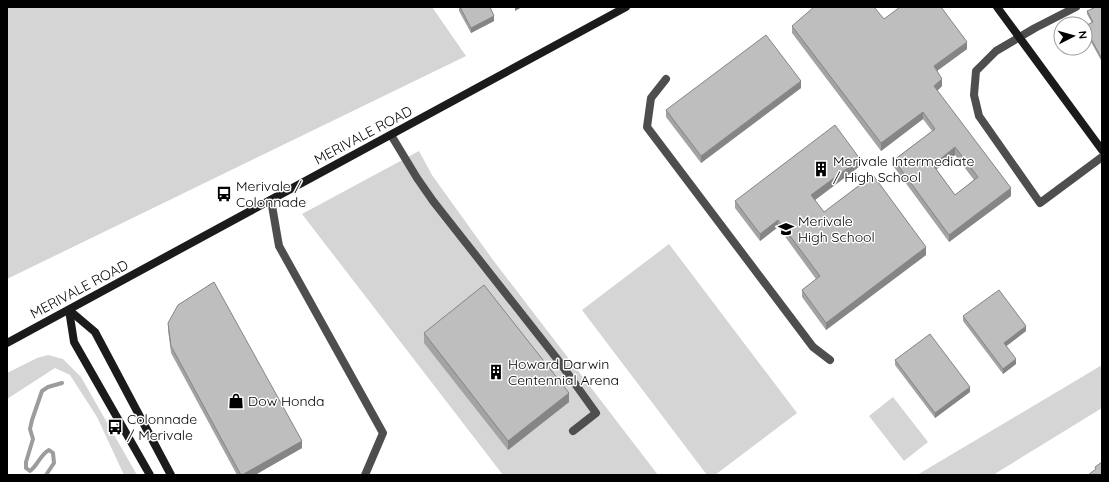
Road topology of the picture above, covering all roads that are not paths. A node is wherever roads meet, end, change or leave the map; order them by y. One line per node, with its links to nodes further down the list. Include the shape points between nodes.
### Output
1 (626, 7): 6 (main road, MERIVALE ROAD)
2 (997, 7): 4 (main road)
3 (1076, 7): 4 (lane)
4 (1019, 37): 7 (main road); 8 (lane, via 996,51 976,71 974,95 979,116 1040,203)
5 (666, 79): 12 (lane, via 651,98 648,127 813,347)
6 (391, 135): 9 (main road, MERIVALE ROAD); 13 (lane, via 433,200 558,360 596,413)
7 (1102, 150)
8 (1102, 157)
9 (271, 200): 10 (main road, MERIVALE ROAD); 16 (lane, via 280,246 382,433)
10 (69, 310): 11 (main road, MERIVALE ROAD); 14 (main road, via 74,342); 15 (main road, via 95,332)
11 (7, 343)
12 (830, 360)
13 (573, 431)
14 (150, 475)
15 (171, 475)
16 (364, 475)

